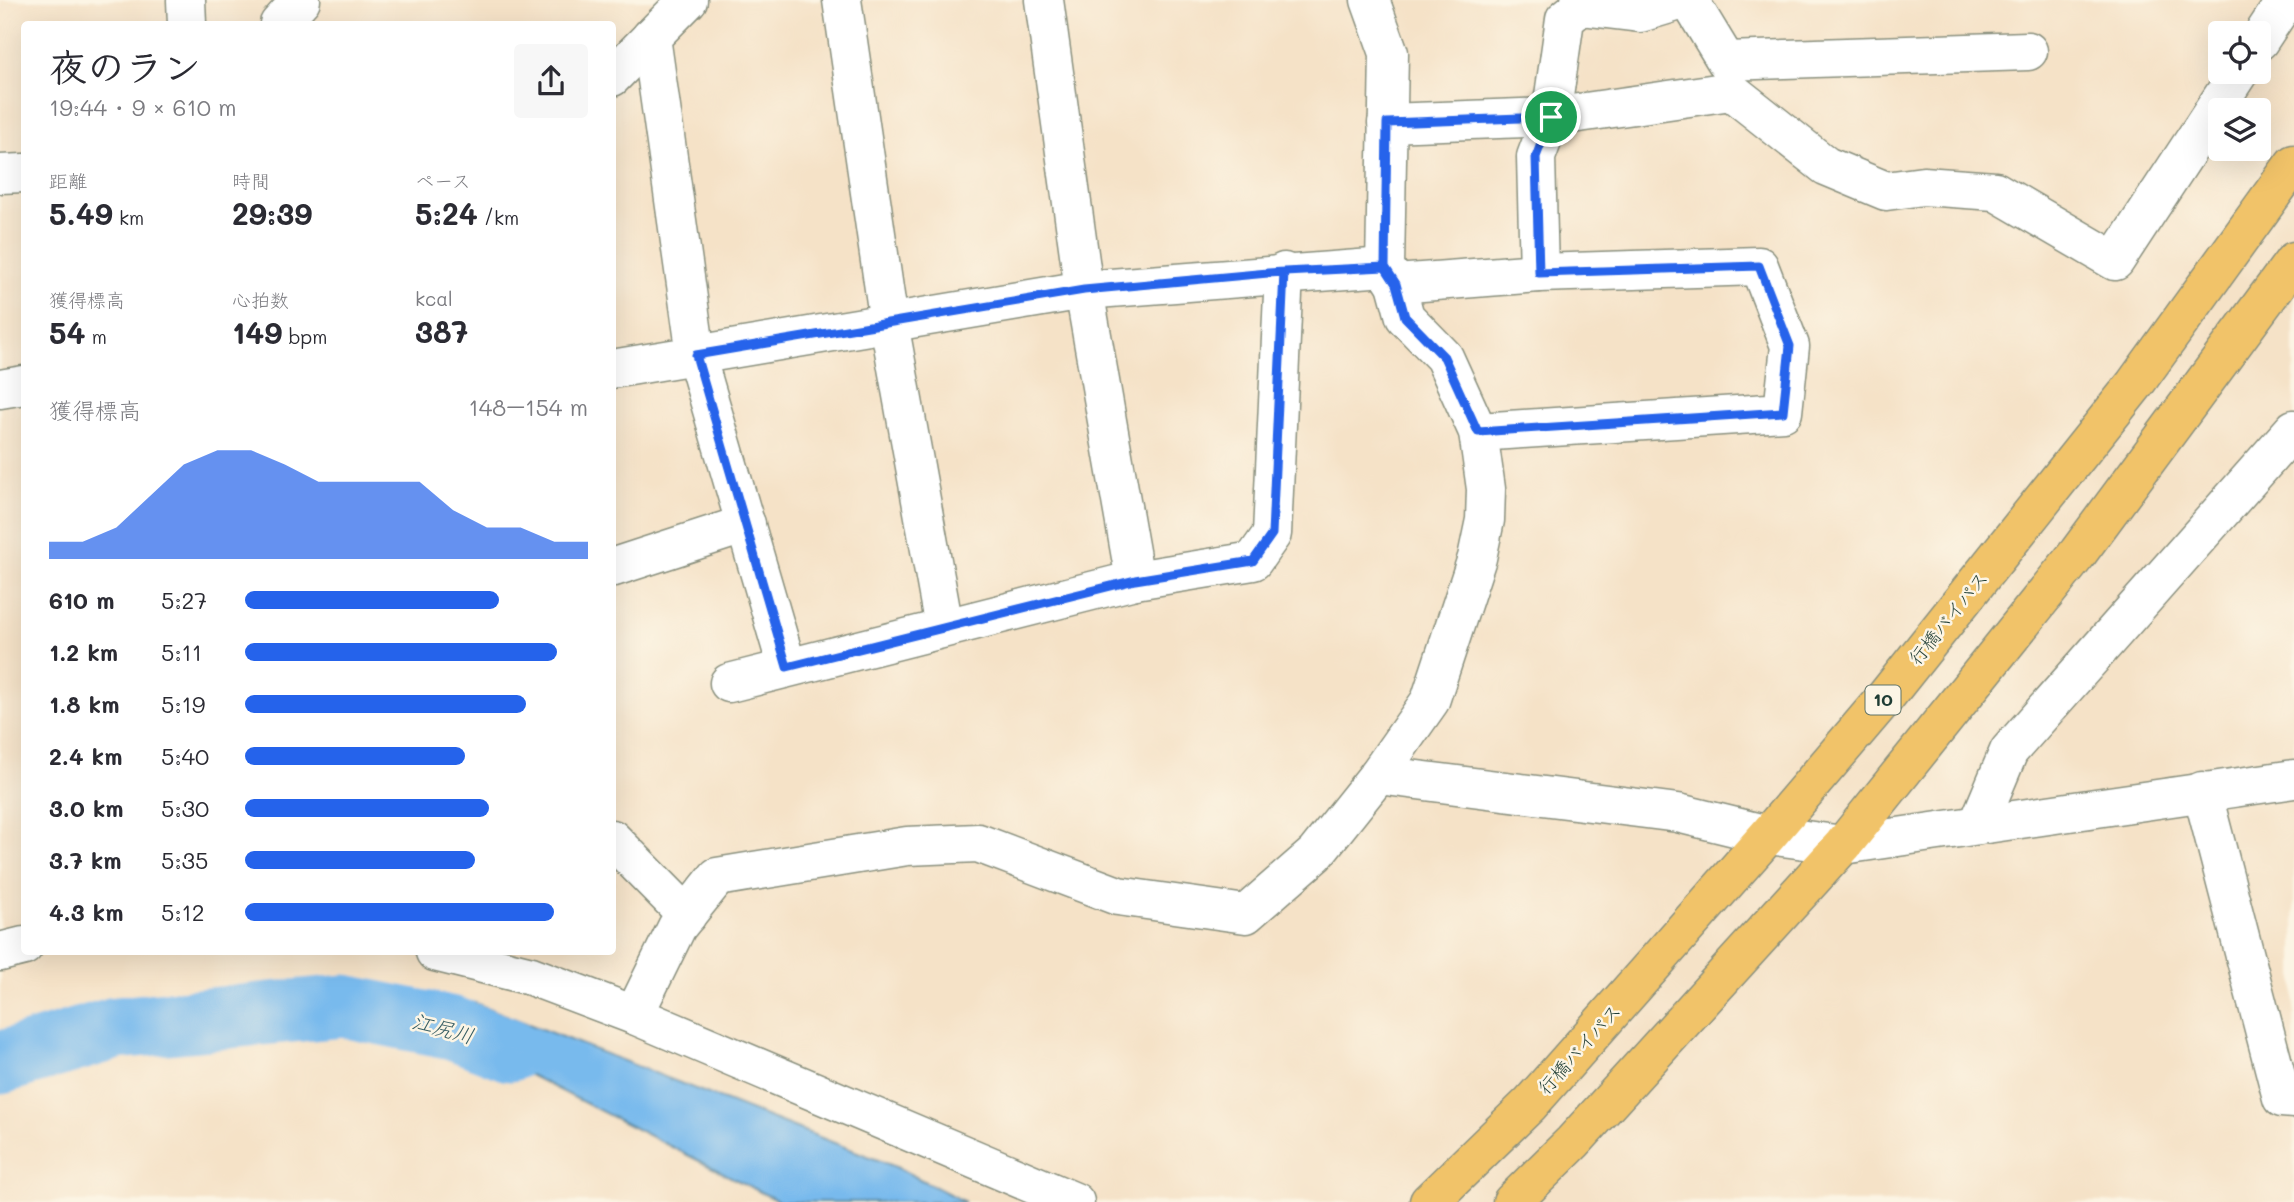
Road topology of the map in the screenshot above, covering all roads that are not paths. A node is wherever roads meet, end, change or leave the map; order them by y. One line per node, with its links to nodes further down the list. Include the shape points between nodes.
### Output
1 (186, 0): 11 (street)
2 (301, 0): 12 (street)
3 (688, 0): 14 (street)
4 (842, 0): 29 (street)
5 (1044, 0): 28 (street)
6 (1370, 0): 20 (street, via 1389,53)
7 (1683, 0): 10 (street, via 1640,13)
8 (1689, 0): 17 (street)
9 (2286, 0): 13 (street)
10 (1581, 3): 19 (street, via 1565,19)
11 (187, 21)
12 (282, 21)
13 (2271, 22)
14 (651, 37): 16 (street); 30 (street)
15 (2028, 51): 17 (street)
16 (616, 73)
17 (1728, 76): 18 (street, via 1826,166 1886,191 1923,186 1995,191 2115,261); 19 (street)
18 (2231, 84)
19 (1551, 117): 20 (street); 26 (street, via 1536,157)
20 (1387, 123): 27 (street)
21 (2294, 164): 46 (highway, 行橋バイパス / 10, via 2135,384 1883,700)
22 (21, 173): 23 (street)
23 (0, 174)
24 (2294, 261): 48 (highway, via 2078,553)
25 (1284, 272): 27 (street); 28 (street); 38 (street, via 1272,534 1253,561)
26 (1539, 273): 27 (street); 35 (street, via 1759,266 1790,346 1783,412)
27 (1390, 275): 35 (street, via 1405,317 1444,357)
28 (1084, 290): 29 (street); 38 (street)
29 (889, 323): 30 (street); 39 (street)
30 (696, 355): 31 (street); 36 (street)
31 (616, 368)
32 (21, 386): 33 (street)
33 (0, 389)
34 (2294, 429): 45 (street, via 2009,751)
35 (1478, 432): 42 (street, via 1486,489 1477,558 1430,701)
36 (746, 524): 37 (street); 40 (street)
37 (616, 566)
38 (1135, 580): 39 (street)
39 (944, 627): 40 (street)
40 (787, 667): 41 (street)
41 (729, 682)
42 (1378, 775): 46 (street, via 1678,813); 49 (street, via 1315,854 1246,914 1118,896 978,843 907,846 717,877)
43 (2294, 779): 44 (street)
44 (2202, 791): 45 (street); 54 (street, via 2282,1098)
45 (1978, 825): 48 (street)
46 (1768, 835): 48 (street); 56 (highway, 行橋バイパス / 10, via 1530,1104)
47 (616, 845): 49 (street)
48 (1843, 845): 57 (highway, via 1573,1142)
49 (687, 915): 53 (street, via 677,926)
50 (21, 947): 51 (street)
51 (0, 952)
52 (447, 955): 53 (street, via 531,976)
53 (634, 1015): 55 (street)
54 (2294, 1099)
55 (1075, 1202)
56 (1429, 1202)
57 (1512, 1202)

